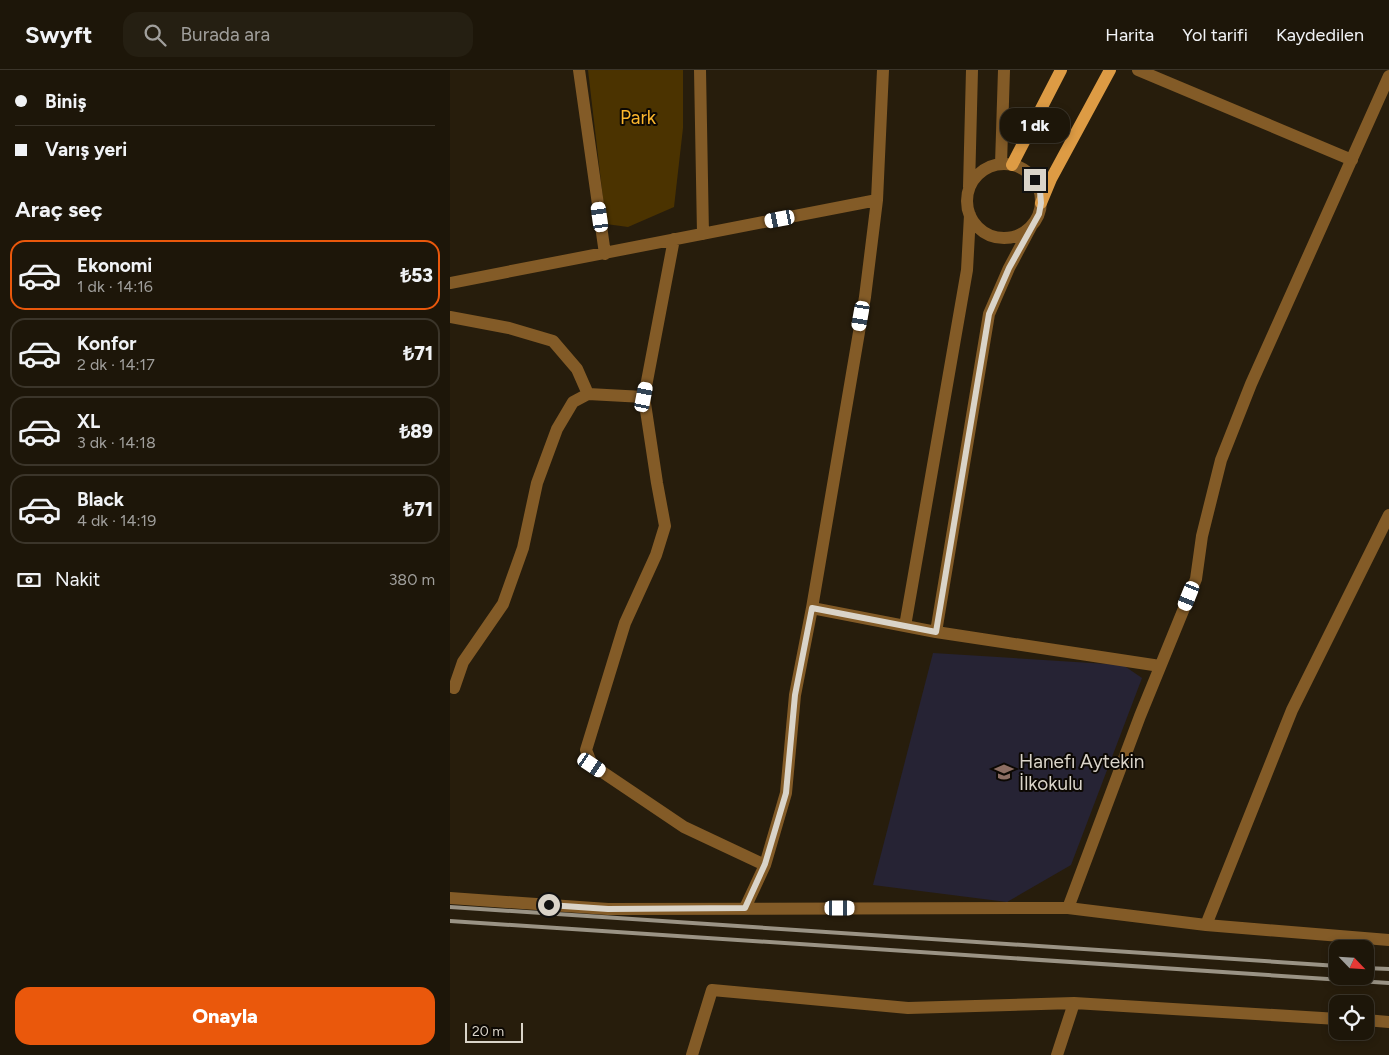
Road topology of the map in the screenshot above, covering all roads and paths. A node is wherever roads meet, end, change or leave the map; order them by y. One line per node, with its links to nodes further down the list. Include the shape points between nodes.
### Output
1 (580, 70): 19 (street)
2 (700, 70): 17 (street)
3 (883, 70): 13 (street)
4 (972, 70): 12 (street)
5 (1004, 70): 11 (street)
6 (1062, 70): 11 (main road)
7 (1110, 70): 14 (main road)
8 (1138, 70): 10 (street)
9 (1389, 76): 10 (street)
10 (1352, 160): 28 (street, via 1251,384 1221,460 1202,536 1196,579)
11 (1006, 164): 12 (street, via 993,165 982,171); 14 (street, via 1027,171 1040,191)
12 (969, 190): 15 (street, via 967,203)
13 (877, 200): 17 (street); 25 (street)
14 (1041, 203): 16 (street)
15 (970, 215): 16 (street, via 986,234 998,237 1011,237); 26 (street, via 967,270)
16 (1032, 225): 27 (street, via 989,314)
17 (703, 234): 18 (street)
18 (674, 239): 19 (street); 23 (street)
19 (605, 254): 20 (street)
20 (450, 283)
21 (450, 317): 22 (street, via 509,328 554,341 577,368)
22 (588, 394): 23 (street); 29 (street, via 573,402 557,429 537,482 523,548 503,604 463,662)
23 (644, 397): 30 (street, via 665,526 656,555 625,623 586,750 592,765 684,827)
24 (1389, 515): 34 (street, via 1292,710)
25 (812, 608): 26 (street); 30 (street, via 795,695 786,793)
26 (905, 626): 27 (street)
27 (936, 632): 28 (street)
28 (1160, 666): 33 (street)
29 (454, 688)
30 (765, 864): 32 (street)
31 (450, 898): 32 (street, via 608,909)
32 (745, 908): 33 (street)
33 (1068, 908): 34 (street)
34 (1206, 925): 35 (street)
35 (1389, 940)
36 (1074, 1003): 37 (street); 40 (street, via 908,1008 712,990); 41 (street)
37 (1329, 1018)
38 (1374, 1021): 39 (street)
39 (1389, 1022)
40 (692, 1055)
41 (1057, 1055)

